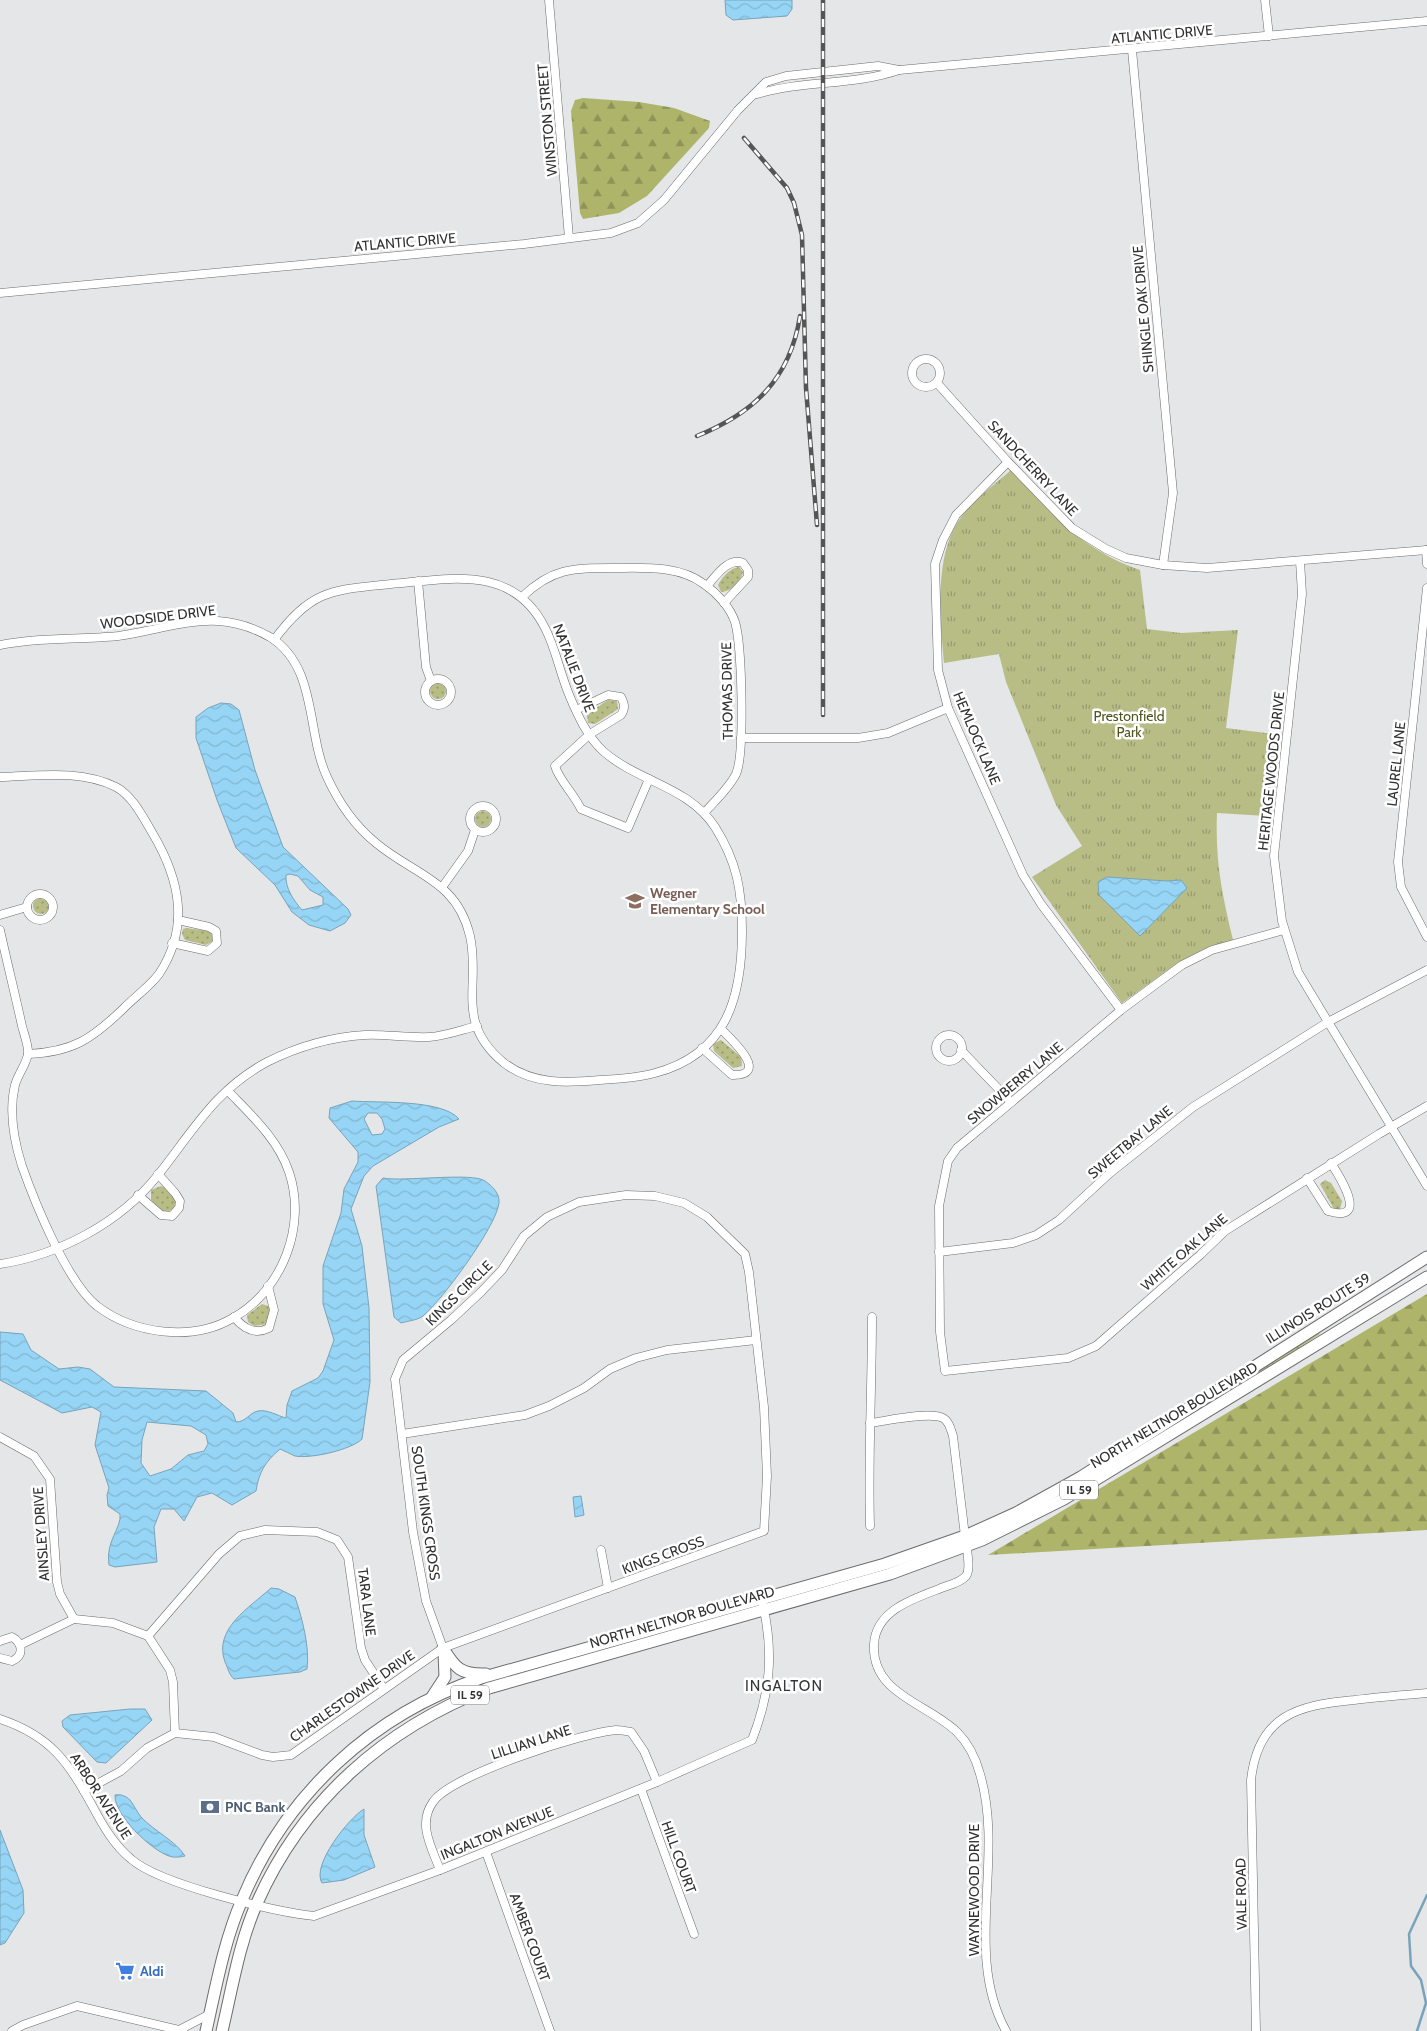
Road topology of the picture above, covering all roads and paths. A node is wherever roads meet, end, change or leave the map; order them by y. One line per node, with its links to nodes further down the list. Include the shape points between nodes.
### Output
1 (548, 0): 6 (street, WINSTON STREET)
2 (1265, 0): 4 (street)
3 (1427, 21): 4 (street, ATLANTIC DRIVE)
4 (1269, 36): 5 (street, ATLANTIC DRIVE)
5 (1132, 50): 6 (street, ATLANTIC DRIVE, via 899,70 880,76 782,87 755,95 738,110 664,200 638,223 611,233); 13 (street, SHINGLE OAK DRIVE, via 1173,493)
6 (569, 238): 7 (street, ATLANTIC DRIVE)
7 (0, 293)
8 (937, 382): 9 (street, SANDCHERRY LANE)
9 (1008, 462): 13 (street, SANDCHERRY LANE, via 1056,512 1088,539 1126,558); 22 (street, HEMLOCK LANE, via 956,514 947,528 935,564 938,670)
10 (1426, 550): 11 (street, SANDCHERRY LANE); 12 (street)
11 (1300, 561): 13 (street, SANDCHERRY LANE, via 1207,568); 35 (street, HERITAGE WOODS DRIVE, via 1302,594 1274,856)
12 (1427, 564)
13 (1163, 565)
14 (418, 582): 17 (street, NATALIE DRIVE, via 476,578); 19 (street, NATALIE DRIVE, via 344,588 323,594 305,604); 21 (street, via 426,667)
15 (707, 586): 17 (street, THOMAS DRIVE, via 690,576 666,569 577,568 551,575); 18 (street, THOMAS DRIVE); 18 (street, via 729,564 744,563 748,570 747,580)
16 (1427, 588): 36 (street, LAUREL LANE, via 1398,862 1401,887)
17 (522, 597): 23 (street, NATALIE DRIVE, via 546,630)
18 (724, 603): 25 (street, THOMAS DRIVE, via 734,620 739,640)
19 (274, 640): 20 (street, WOODSIDE DRIVE, via 245,626 210,621 122,635 42,639); 30 (street, WOODSIDE DRIVE, via 296,666 305,684 319,758 344,808 376,843)
20 (0, 645)
21 (431, 681)
22 (948, 708): 25 (street, via 888,733 858,738); 39 (street, HEMLOCK LANE, via 1023,875 1040,904)
23 (576, 710): 24 (street, NATALIE DRIVE); 24 (street, via 608,695 621,696 624,710 621,715)
24 (590, 734): 27 (street, NATALIE DRIVE, via 602,750 629,770); 27 (street, via 555,766 581,809 628,828)
25 (741, 738): 28 (street, THOMAS DRIVE, via 736,774)
26 (0, 777): 33 (street, via 71,775 118,788 140,812 168,861 177,893)
27 (649, 779): 28 (street, NATALIE DRIVE, via 674,790)
28 (705, 812): 42 (street, WOODSIDE DRIVE, via 734,862 740,892 740,980 733,1005)
29 (475, 830): 30 (street, via 468,851)
30 (443, 886): 41 (street, WOODSIDE DRIVE, via 462,913 470,935 471,999)
31 (27, 907): 32 (street)
32 (0, 915)
33 (178, 920): 37 (street); 37 (street, via 216,931 217,943 208,951)
34 (0, 930): 45 (street)
35 (1284, 930): 39 (street, SNOWBERRY LANE, via 1212,950 1182,965); 40 (street, HERITAGE WOODS DRIVE, via 1298,972)
36 (1427, 936)
37 (172, 943): 45 (street, via 158,974 97,1033 64,1050)
38 (1427, 970): 40 (street, SWEETBAY LANE)
39 (1121, 1010): 47 (street, SNOWBERRY LANE)
40 (1328, 1022): 49 (street, HERITAGE WOODS DRIVE); 56 (street, SWEETBAY LANE, via 1193,1106 1048,1228 1013,1243)
41 (477, 1026): 43 (street, WOODSIDE DRIVE, via 488,1046 506,1064 532,1077 564,1084 649,1075 673,1067); 46 (street, via 436,1036 364,1035 321,1042 267,1063)
42 (721, 1029): 43 (street, WOODSIDE DRIVE); 43 (street, via 746,1054 749,1062 746,1071 732,1075)
43 (702, 1048)
44 (961, 1050): 47 (street)
45 (28, 1054): 55 (street, via 13,1097 16,1140 30,1186)
46 (228, 1090): 51 (street, via 188,1132); 60 (street, via 274,1142 292,1182 295,1216 292,1237 285,1258)
47 (1011, 1102): 56 (street, SNOWBERRY LANE, via 957,1148 948,1161 939,1206)
48 (1427, 1106): 49 (street, WHITE OAK LANE)
49 (1392, 1126): 50 (street, WHITE OAK LANE); 53 (street, HERITAGE WOODS DRIVE)
50 (1331, 1163): 52 (street, WHITE OAK LANE); 52 (street, via 1349,1193 1351,1203 1348,1209 1328,1211)
51 (158, 1174): 54 (street); 54 (street, via 180,1201 176,1213 161,1215)
52 (1307, 1178): 64 (street, WHITE OAK LANE, via 1225,1231 1096,1346 1068,1358)
53 (1427, 1186)
54 (138, 1195): 55 (street, via 96,1228)
55 (58, 1248): 58 (street); 61 (street, via 83,1291 97,1305 125,1322 149,1330 183,1332)
56 (940, 1252): 64 (street, SNOWBERRY LANE, via 940,1332)
57 (1427, 1257): 66 (main road, ILLINOIS ROUTE 59 / IL 59)
58 (0, 1264)
59 (1427, 1278): 72 (main road, NORTH NELTNOR BOULEVARD / IL 59, via 1064,1499 1014,1526)
60 (268, 1286): 61 (street, via 254,1303); 61 (street, via 274,1310 269,1328 254,1331)
61 (234, 1317)
62 (872, 1317): 68 (street)
63 (756, 1340): 65 (street, KINGS CIRCLE, via 745,1254 707,1217 684,1203 655,1196 626,1195 579,1202 547,1217 524,1236 502,1270 481,1292 403,1360); 67 (street, KINGS CIRCLE); 69 (street, via 667,1350 636,1358 610,1369 584,1388 549,1406 524,1415)
64 (945, 1371)
65 (395, 1379): 69 (street, SOUTH KINGS CROSS)
66 (1201, 1400): 72 (main road, NORTH NELTNOR BOULEVARD / IL 59, via 1081,1477)
67 (764, 1412): 74 (street, KINGS CROSS, via 767,1476 764,1531)
68 (870, 1423): 71 (street); 72 (street, WAYNEWOOD DRIVE, via 929,1416 943,1418 953,1436)
69 (402, 1434): 80 (street, SOUTH KINGS CROSS, via 426,1601)
70 (0, 1437): 76 (street, AINSLEY DRIVE, via 34,1456 50,1479 57,1582)
71 (870, 1526)
72 (966, 1541): 75 (main road, NORTH NELTNOR BOULEVARD / IL 59); 102 (street, WAYNEWOOD DRIVE, via 969,1570 966,1576 892,1611 878,1626 874,1653 878,1670 889,1686 957,1732 980,1772 990,1840 988,1973 997,2012)
73 (601, 1550): 74 (street)
74 (608, 1588): 80 (street, KINGS CROSS)
75 (763, 1604): 82 (main road, NORTH NELTNOR BOULEVARD / IL 59); 88 (street, INGALTON AVENUE, via 768,1627 768,1686 752,1740); 94 (main road, NORTH NELTNOR BOULEVARD / IL 59, via 512,1680 426,1716 364,1759 318,1804 279,1860)
76 (74, 1619): 77 (street, via 113,1623); 79 (street)
77 (148, 1636): 83 (street, TARA LANE, via 219,1554 240,1536 265,1530 317,1532 337,1540 348,1557 361,1648); 87 (street, via 170,1670)
78 (0, 1641): 79 (street, via 12,1637)
79 (20, 1645): 81 (street, via 21,1653 16,1660 8,1662)
80 (443, 1648): 82 (main road, via 456,1668 463,1672); 83 (street, CHARLESTOWNE DRIVE); 85 (main road, via 445,1677)
81 (0, 1658)
82 (503, 1672): 85 (main road, NORTH NELTNOR BOULEVARD / IL 59)
83 (384, 1689): 87 (street, CHARLESTOWNE DRIVE, via 291,1755 262,1755 214,1737)
84 (1427, 1693): 103 (street, VALE ROAD, via 1328,1702 1297,1709 1281,1718 1267,1732 1254,1757 1251,1780)
85 (430, 1698): 93 (main road, NORTH NELTNOR BOULEVARD / IL 59, via 367,1736 323,1776 270,1845)
86 (0, 1719): 90 (street, ARBOR AVENUE, via 39,1736 69,1766)
87 (175, 1733): 90 (street, via 148,1748 121,1771)
88 (657, 1782): 89 (street, INGALTON AVENUE); 92 (street, LILLIAN LANE, via 644,1750 631,1732 616,1730 499,1764 449,1789 433,1801 425,1825)
89 (641, 1789): 91 (street, INGALTON AVENUE); 95 (street, HILL COURT)
90 (84, 1791): 93 (street, ARBOR AVENUE, via 105,1828 131,1860 165,1878)
91 (486, 1852): 92 (street, INGALTON AVENUE); 101 (street, AMBER COURT)
92 (440, 1870): 94 (street, INGALTON AVENUE, via 314,1916)
93 (241, 1900): 94 (street, INGALTON AVENUE); 96 (main road, NORTH NELTNOR BOULEVARD / IL 59)
94 (256, 1904): 100 (main road, NORTH NELTNOR BOULEVARD / IL 59, via 240,1954)
95 (694, 1934)
96 (210, 2014): 97 (street); 99 (main road, NORTH NELTNOR BOULEVARD / IL 59)
97 (182, 2030): 98 (street, via 78,2006)
98 (12, 2031)
99 (206, 2031)
100 (222, 2031)
101 (550, 2031)
102 (1006, 2031)
103 (1256, 2031)

